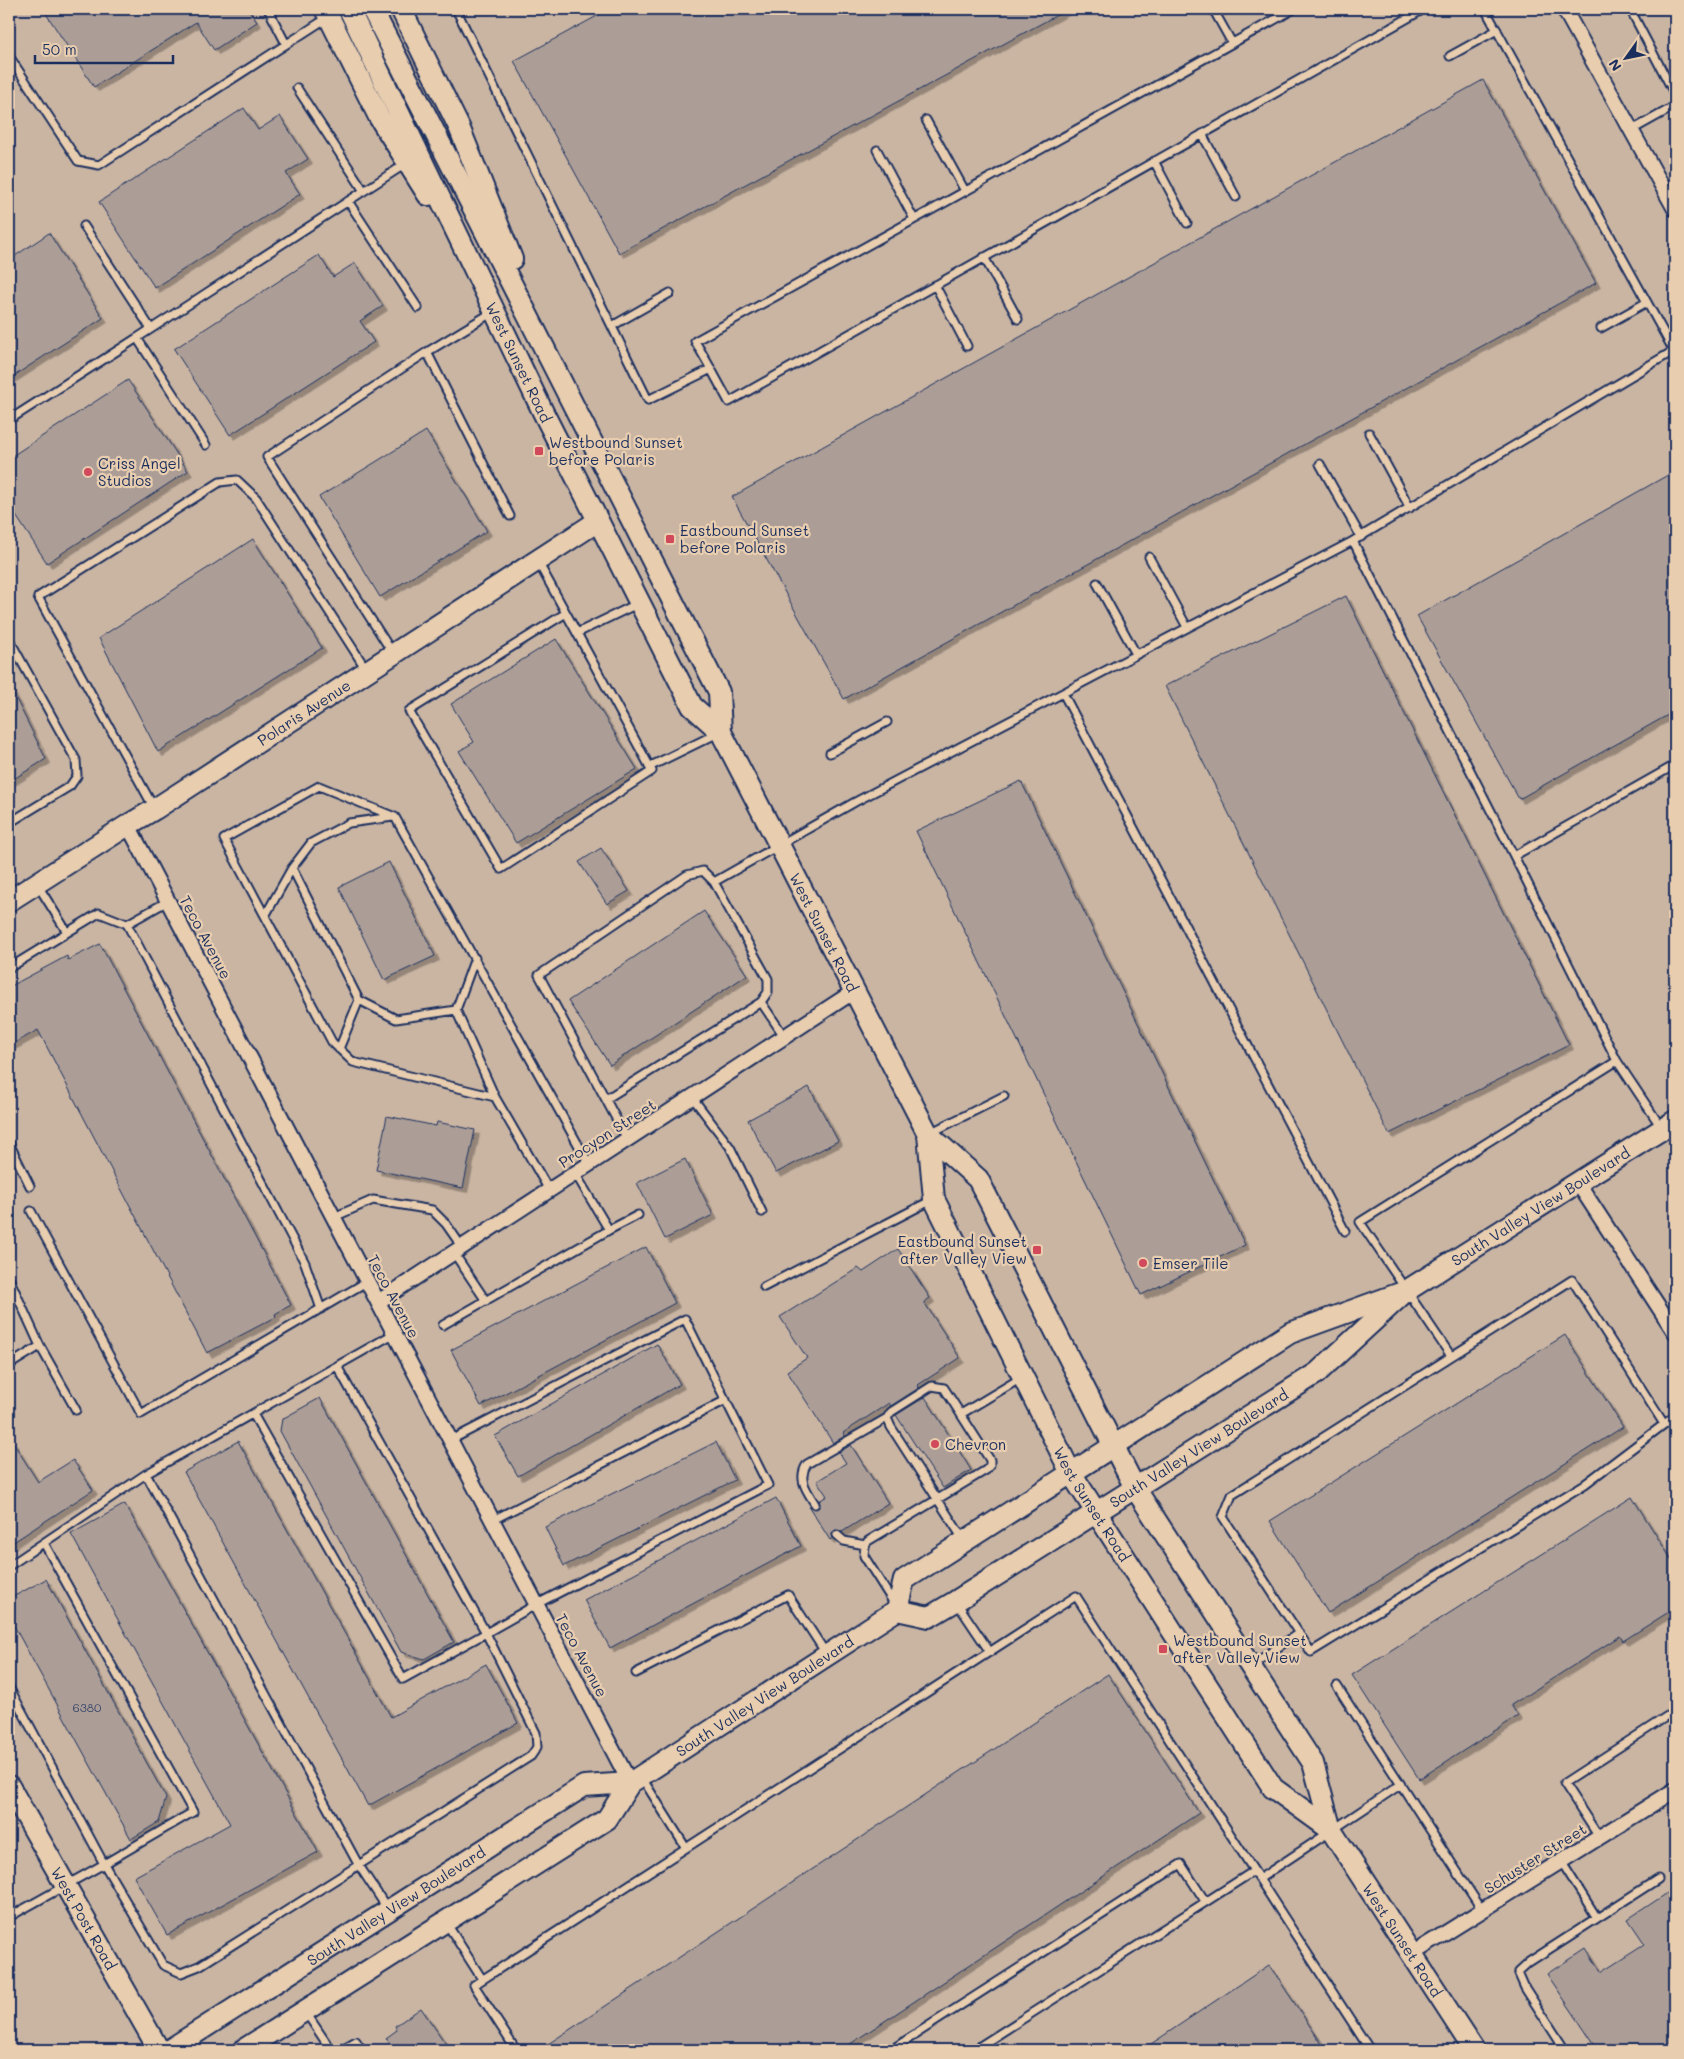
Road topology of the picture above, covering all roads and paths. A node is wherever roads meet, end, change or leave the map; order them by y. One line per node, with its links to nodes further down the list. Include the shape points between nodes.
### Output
1 (268, 9): 16 (lane)
2 (349, 9): 37 (main road, West Sunset Road)
3 (372, 9): 52 (main road, West Sunset Road)
4 (401, 9): 52 (main road, via 458,127)
5 (456, 9): 44 (lane)
6 (1213, 9): 15 (lane)
7 (1294, 9): 12 (lane)
8 (1424, 9): 24 (lane)
9 (1485, 9): 14 (lane)
10 (1564, 9): 23 (street)
11 (1630, 9): 20 (lane)
12 (1280, 12): 15 (lane)
13 (327, 13): 16 (lane); 27 (main road, via 379,117)
14 (1497, 30): 18 (lane); 40 (lane)
15 (1232, 43): 29 (lane)
16 (286, 44): 17 (lane, via 99,165 78,161)
17 (9, 56)
18 (1450, 56)
19 (297, 88): 28 (lane)
20 (1675, 95)
21 (1675, 106): 23 (lane)
22 (926, 120): 29 (lane)
23 (1632, 130): 32 (street)
24 (1202, 134): 26 (lane); 30 (lane)
25 (877, 150): 33 (lane)
26 (1154, 161): 34 (lane); 36 (lane)
27 (408, 162): 28 (lane); 37 (main road)
28 (364, 191): 31 (lane)
29 (965, 191): 33 (lane)
30 (1236, 197)
31 (348, 201): 41 (lane); 46 (lane)
32 (1675, 208)
33 (914, 219): 51 (lane, via 695,341)
34 (1187, 224)
35 (84, 226): 46 (lane)
36 (984, 257): 38 (lane); 43 (lane)
37 (480, 279): 42 (main road, West Sunset Road)
38 (935, 285): 48 (lane); 51 (lane, via 728,402)
39 (670, 293): 44 (lane)
40 (1647, 302): 45 (lane); 49 (lane)
41 (418, 308)
42 (496, 311): 50 (lane); 59 (main road, West Sunset Road)
43 (1018, 320)
44 (612, 326): 51 (lane, via 648,400)
45 (1601, 328)
46 (151, 330): 47 (lane)
47 (137, 338): 53 (lane); 55 (lane)
48 (967, 346)
49 (1675, 351): 57 (lane)
50 (427, 352): 58 (lane); 70 (lane, via 268,457)
51 (710, 369)
52 (564, 386): 75 (main road, West Sunset Road, via 719,692)
53 (9, 420)
54 (1369, 433): 57 (lane)
55 (206, 445)
56 (1320, 464): 60 (lane)
57 (1410, 508): 60 (lane)
58 (510, 516)
59 (598, 521): 63 (main road, Polaris Avenue); 65 (main road, West Sunset Road)
60 (1361, 537): 61 (lane)
61 (1353, 541): 67 (lane); 84 (lane)
62 (1149, 557): 67 (lane)
63 (537, 561): 66 (lane); 70 (main road, Polaris Avenue)
64 (1097, 583): 71 (lane)
65 (639, 603): 68 (lane); 75 (main road, West Sunset Road, via 692,706)
66 (566, 613): 68 (lane); 78 (lane, via 409,711 501,869 652,772)
67 (1188, 627): 71 (lane)
68 (577, 633): 78 (lane)
69 (9, 639): 81 (lane, via 76,760 77,776 70,786)
70 (393, 654): 72 (main road, Polaris Avenue)
71 (1136, 654): 73 (lane)
72 (368, 671): 79 (main road, Polaris Avenue); 79 (lane, via 256,498 237,480 220,482 46,592 38,598)
73 (1063, 693): 83 (lane); 122 (lane)
74 (887, 722): 76 (lane)
75 (721, 732): 78 (lane); 83 (main road, West Sunset Road)
76 (830, 754)
77 (1675, 765): 84 (lane)
78 (649, 767)
79 (155, 810): 82 (main road, Polaris Avenue)
80 (395, 817): 85 (lane, via 349,822 311,843); 90 (lane, via 319,786 224,839); 93 (lane)
81 (9, 823)
82 (128, 825): 87 (main road, Polaris Avenue); 89 (street, Teco Avenue)
83 (778, 846): 86 (lane); 95 (main road, West Sunset Road)
84 (1514, 856): 101 (lane)
85 (292, 868): 90 (lane); 96 (lane)
86 (714, 882): 97 (lane, via 768,978 768,992); 105 (lane, via 702,871 688,875 539,975)
87 (37, 884): 88 (main road, Polaris Avenue); 92 (lane)
88 (9, 901)
89 (168, 901): 91 (lane); 119 (street, Teco Avenue)
90 (265, 916): 100 (lane, via 332,1042)
91 (127, 924): 92 (lane, via 99,913); 131 (lane, via 305,1263)
92 (67, 932): 94 (lane)
93 (475, 958): 98 (lane); 110 (lane)
94 (9, 968)
95 (853, 992): 99 (street, Procyon Street); 107 (main road, West Sunset Road)
96 (359, 1000): 98 (lane, via 396,1019); 100 (lane)
97 (761, 1002): 99 (lane); 105 (lane)
98 (456, 1010): 102 (lane)
99 (784, 1036): 104 (street, Procyon Street)
100 (339, 1049): 102 (lane, via 353,1062)
101 (1617, 1060): 106 (lane); 128 (lane, via 1360,1222)
102 (495, 1096): 114 (lane)
103 (1004, 1096): 107 (lane)
104 (692, 1097): 108 (street, Procyon Street); 117 (lane, via 730,1148)
105 (606, 1099): 108 (lane)
106 (1669, 1125): 112 (main road, South Valley View Boulevard)
107 (928, 1134): 115 (main road, West Sunset Road); 148 (main road, West Sunset Road, via 978,1179)
108 (627, 1139): 110 (street, Procyon Street)
109 (9, 1143): 113 (lane)
110 (589, 1164): 111 (street, Procyon Street)
111 (575, 1173): 114 (street, Procyon Street); 121 (lane)
112 (1578, 1183): 128 (main road, South Valley View Boulevard); 133 (street)
113 (30, 1186)
114 (549, 1190): 124 (street, Procyon Street)
115 (934, 1199): 127 (lane); 139 (main road, West Sunset Road)
116 (31, 1211): 131 (lane, via 141,1414)
117 (762, 1212)
118 (638, 1215): 121 (lane)
119 (334, 1217): 124 (lane, via 373,1200 432,1210 446,1224); 126 (street, Teco Avenue)
120 (1675, 1226): 123 (lane)
121 (610, 1230): 129 (lane)
122 (1345, 1231)
123 (1675, 1233)
124 (458, 1250): 129 (lane); 130 (street, Procyon Street)
125 (9, 1278): 135 (lane)
126 (368, 1281): 130 (street, Teco Avenue); 131 (lane)
127 (764, 1286)
128 (1406, 1291): 136 (lane); 148 (main road, South Valley View Boulevard, via 1290,1333); 151 (main road, South Valley View Boulevard, via 1317,1373)
129 (486, 1301): 132 (lane)
130 (378, 1302): 134 (street, Teco Avenue)
131 (321, 1309)
132 (443, 1325)
133 (1675, 1332)
134 (395, 1333): 138 (lane); 147 (street, Teco Avenue)
135 (40, 1346): 137 (lane); 141 (lane)
136 (1451, 1356): 146 (lane, via 1572,1280); 165 (lane, via 1232,1495 1223,1517)
137 (9, 1365)
138 (336, 1366): 142 (lane); 164 (lane)
139 (1023, 1377): 143 (lane); 149 (main road, West Sunset Road)
140 (726, 1400): 147 (lane, via 685,1319); 155 (lane); 162 (lane, via 768,1485)
141 (76, 1410)
142 (253, 1414): 150 (lane); 164 (lane, via 404,1679)
143 (961, 1414): 145 (lane, via 944,1388 932,1386 891,1412); 152 (lane, via 990,1465)
144 (1675, 1416): 146 (lane)
145 (887, 1418): 152 (lane); 153 (lane, via 807,1464 803,1470 803,1484)
146 (1664, 1424): 165 (lane, via 1584,1484 1311,1652)
147 (451, 1440): 155 (street, Teco Avenue)
148 (1112, 1447): 149 (main road, South Valley View Boulevard); 151 (main road, West Sunset Road)
149 (1071, 1473): 154 (main road, West Sunset Road); 157 (main road, South Valley View Boulevard)
150 (146, 1474): 158 (lane); 182 (lane)
151 (1135, 1488): 154 (main road, South Valley View Boulevard); 168 (main road, West Sunset Road)
152 (938, 1500): 157 (lane); 159 (lane)
153 (815, 1504)
154 (1095, 1513): 161 (main road, South Valley View Boulevard); 177 (main road, West Sunset Road, via 1273,1788)
155 (492, 1520): 162 (street, Teco Avenue)
156 (837, 1536): 159 (lane, via 844,1541)
157 (964, 1541): 163 (main road, South Valley View Boulevard, via 904,1580)
158 (44, 1543): 160 (lane); 181 (lane, via 193,1812)
159 (865, 1545): 163 (lane, via 864,1556)
160 (9, 1566)
161 (956, 1601): 163 (main road, South Valley View Boulevard, via 929,1617); 166 (lane)
162 (537, 1604): 164 (lane); 173 (street, Teco Avenue)
163 (897, 1610): 167 (main road, South Valley View Boulevard)
164 (486, 1633): 182 (lane, via 536,1733 537,1748 531,1756)
165 (1299, 1633): 168 (lane)
166 (990, 1652): 179 (lane); 183 (lane, via 1076,1596)
167 (828, 1655): 169 (lane, via 788,1595); 173 (main road, South Valley View Boulevard)
168 (1250, 1666): 177 (main road, West Sunset Road, via 1313,1763)
169 (636, 1673)
170 (1337, 1686): 174 (lane)
171 (9, 1687): 181 (lane)
172 (1675, 1711): 178 (lane, via 1564,1783)
173 (636, 1779): 179 (lane); 189 (main road, South Valley View Boulevard, via 584,1786); 192 (main road, South Valley View Boulevard, via 607,1819)
174 (1400, 1784): 177 (lane); 188 (lane)
175 (9, 1786): 186 (main road, West Post Road)
176 (1675, 1790): 178 (street, Schuster Street)
177 (1331, 1830): 184 (lane); 193 (main road, West Sunset Road)
178 (1599, 1837): 180 (street, Schuster Street)
179 (686, 1848): 194 (lane)
180 (1561, 1861): 188 (street, Schuster Street); 191 (lane)
181 (104, 1864): 182 (lane, via 163,1965 181,1973 199,1966); 186 (lane)
182 (358, 1864): 189 (lane)
183 (1254, 1871): 184 (lane); 187 (lane)
184 (1259, 1879): 205 (lane)
185 (1658, 1879): 191 (lane)
186 (65, 1885): 190 (lane); 196 (main road, West Post Road)
187 (1206, 1901): 203 (lane, via 1181,1864); 204 (lane)
188 (1482, 1910): 193 (street, Schuster Street)
189 (388, 1911): 197 (main road, South Valley View Boulevard)
190 (9, 1917)
191 (1597, 1918): 207 (lane, via 1518,1972)
192 (446, 1921): 194 (lane); 195 (main road, South Valley View Boulevard)
193 (1412, 1954): 206 (main road, West Sunset Road)
194 (482, 1979): 202 (lane, via 474,1985)
195 (305, 2011): 198 (main road, South Valley View Boulevard); 199 (lane)
196 (159, 2050)
197 (169, 2050)
198 (243, 2050)
199 (331, 2050)
200 (340, 2050): 201 (lane, via 356,2041)
201 (362, 2050)
202 (516, 2050)
203 (890, 2050)
204 (974, 2050)
205 (1370, 2050)
206 (1474, 2050)
207 (1565, 2050)

